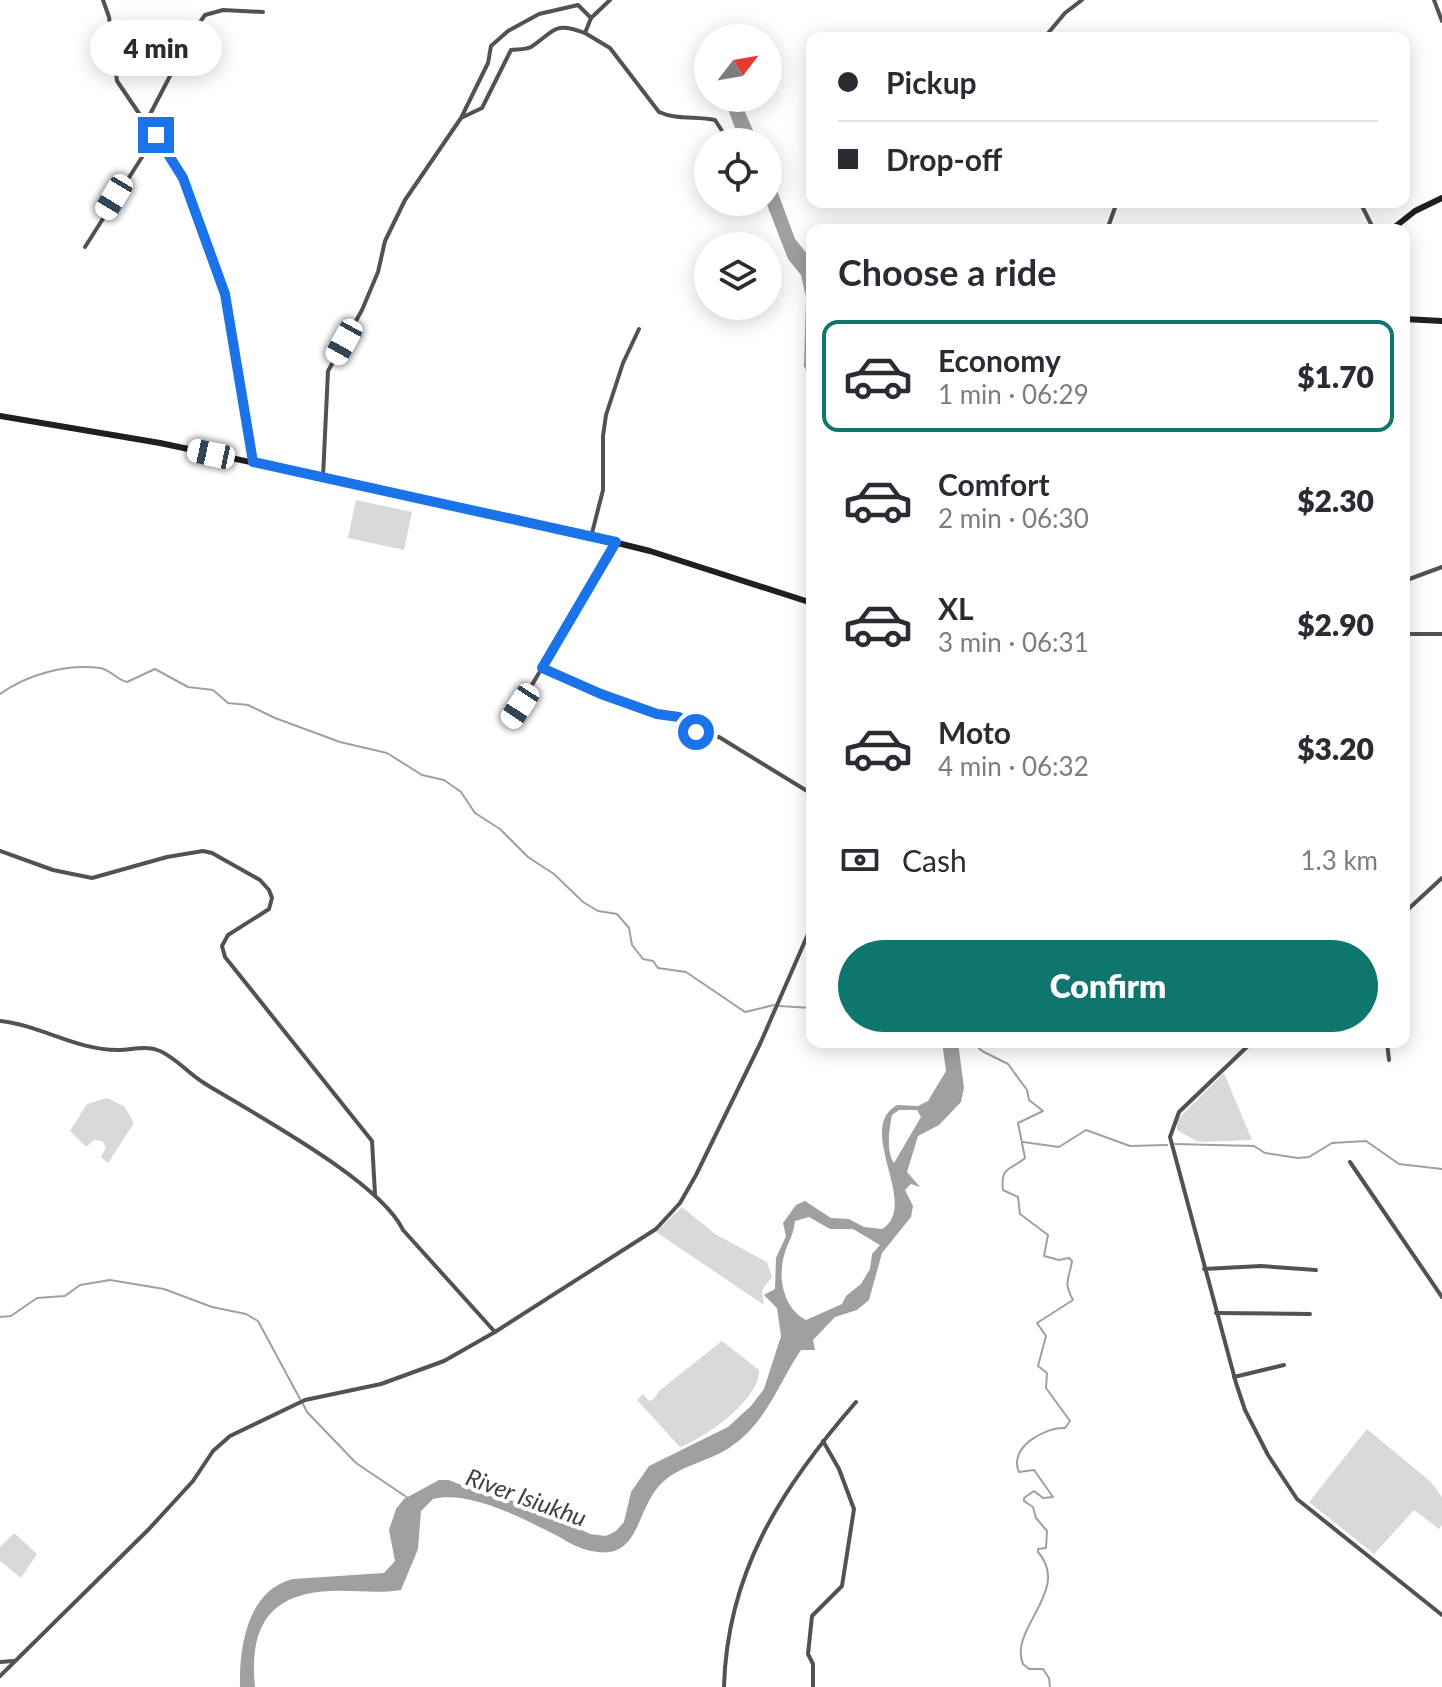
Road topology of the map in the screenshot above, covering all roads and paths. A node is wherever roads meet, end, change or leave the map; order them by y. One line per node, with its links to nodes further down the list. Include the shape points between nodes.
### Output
1 (103, 0): 11 (street, via 117,81)
2 (610, 0): 6 (street)
3 (1082, 0): 8 (street)
4 (1434, 0): 7 (street)
5 (263, 12): 11 (street, via 223,10 205,15)
6 (591, 18): 9 (street); 10 (street, via 578,5 539,14 508,31 491,46)
7 (1442, 21)
8 (1049, 32)
9 (585, 33): 10 (street, via 561,28 530,47 511,50 482,108); 12 (street, via 605,43 659,112 715,120)
10 (461, 118): 22 (street, via 394,220 375,281 328,371)
11 (146, 122): 13 (street)
12 (720, 128)
13 (156, 135): 16 (street); 21 (street, via 183,178 225,294)
14 (1442, 198): 15 (street)
15 (1399, 224)
16 (85, 247)
17 (1410, 319): 18 (street)
18 (1442, 321)
19 (639, 329): 23 (street, via 606,415 603,490)
20 (0, 416): 21 (street)
21 (253, 462): 22 (street)
22 (323, 477): 23 (street)
23 (591, 537): 24 (street)
24 (616, 542): 27 (street); 30 (street)
25 (1442, 567): 26 (street)
26 (1410, 579)
27 (806, 601)
28 (1410, 634): 29 (street)
29 (1442, 634)
30 (542, 668): 31 (street); 32 (street, via 601,694 679,717 696,732 719,737)
31 (509, 724)
32 (806, 790)
33 (0, 851): 42 (street, via 87,878 205,851 266,884 271,906 228,935 222,946 225,957 372,1141)
34 (1442, 878): 35 (street)
35 (1410, 907)
36 (806, 939): 48 (street, via 680,1203 646,1236)
37 (0, 1021): 42 (street, via 93,1047 160,1051)
38 (1246, 1048): 43 (street, via 1179,1112 1171,1132)
39 (1388, 1048): 40 (street)
40 (1389, 1060)
41 (1350, 1162): 45 (street)
42 (375, 1194): 48 (street)
43 (1204, 1269): 44 (street); 46 (street)
44 (1316, 1270)
45 (1442, 1297)
46 (1216, 1313): 47 (street); 50 (street)
47 (1310, 1314)
48 (495, 1332): 55 (street, via 424,1370 305,1400 230,1436 149,1529)
49 (1284, 1365): 50 (street)
50 (1234, 1377): 53 (street, via 1258,1436 1297,1499)
51 (856, 1402): 52 (street)
52 (823, 1441): 57 (street, via 772,1515 741,1579 725,1648); 58 (street, via 854,1514 842,1586 817,1608 809,1628)
53 (1442, 1615)
54 (0, 1662): 55 (street)
55 (14, 1662): 56 (street)
56 (0, 1676)
57 (724, 1687)
58 (813, 1687)

